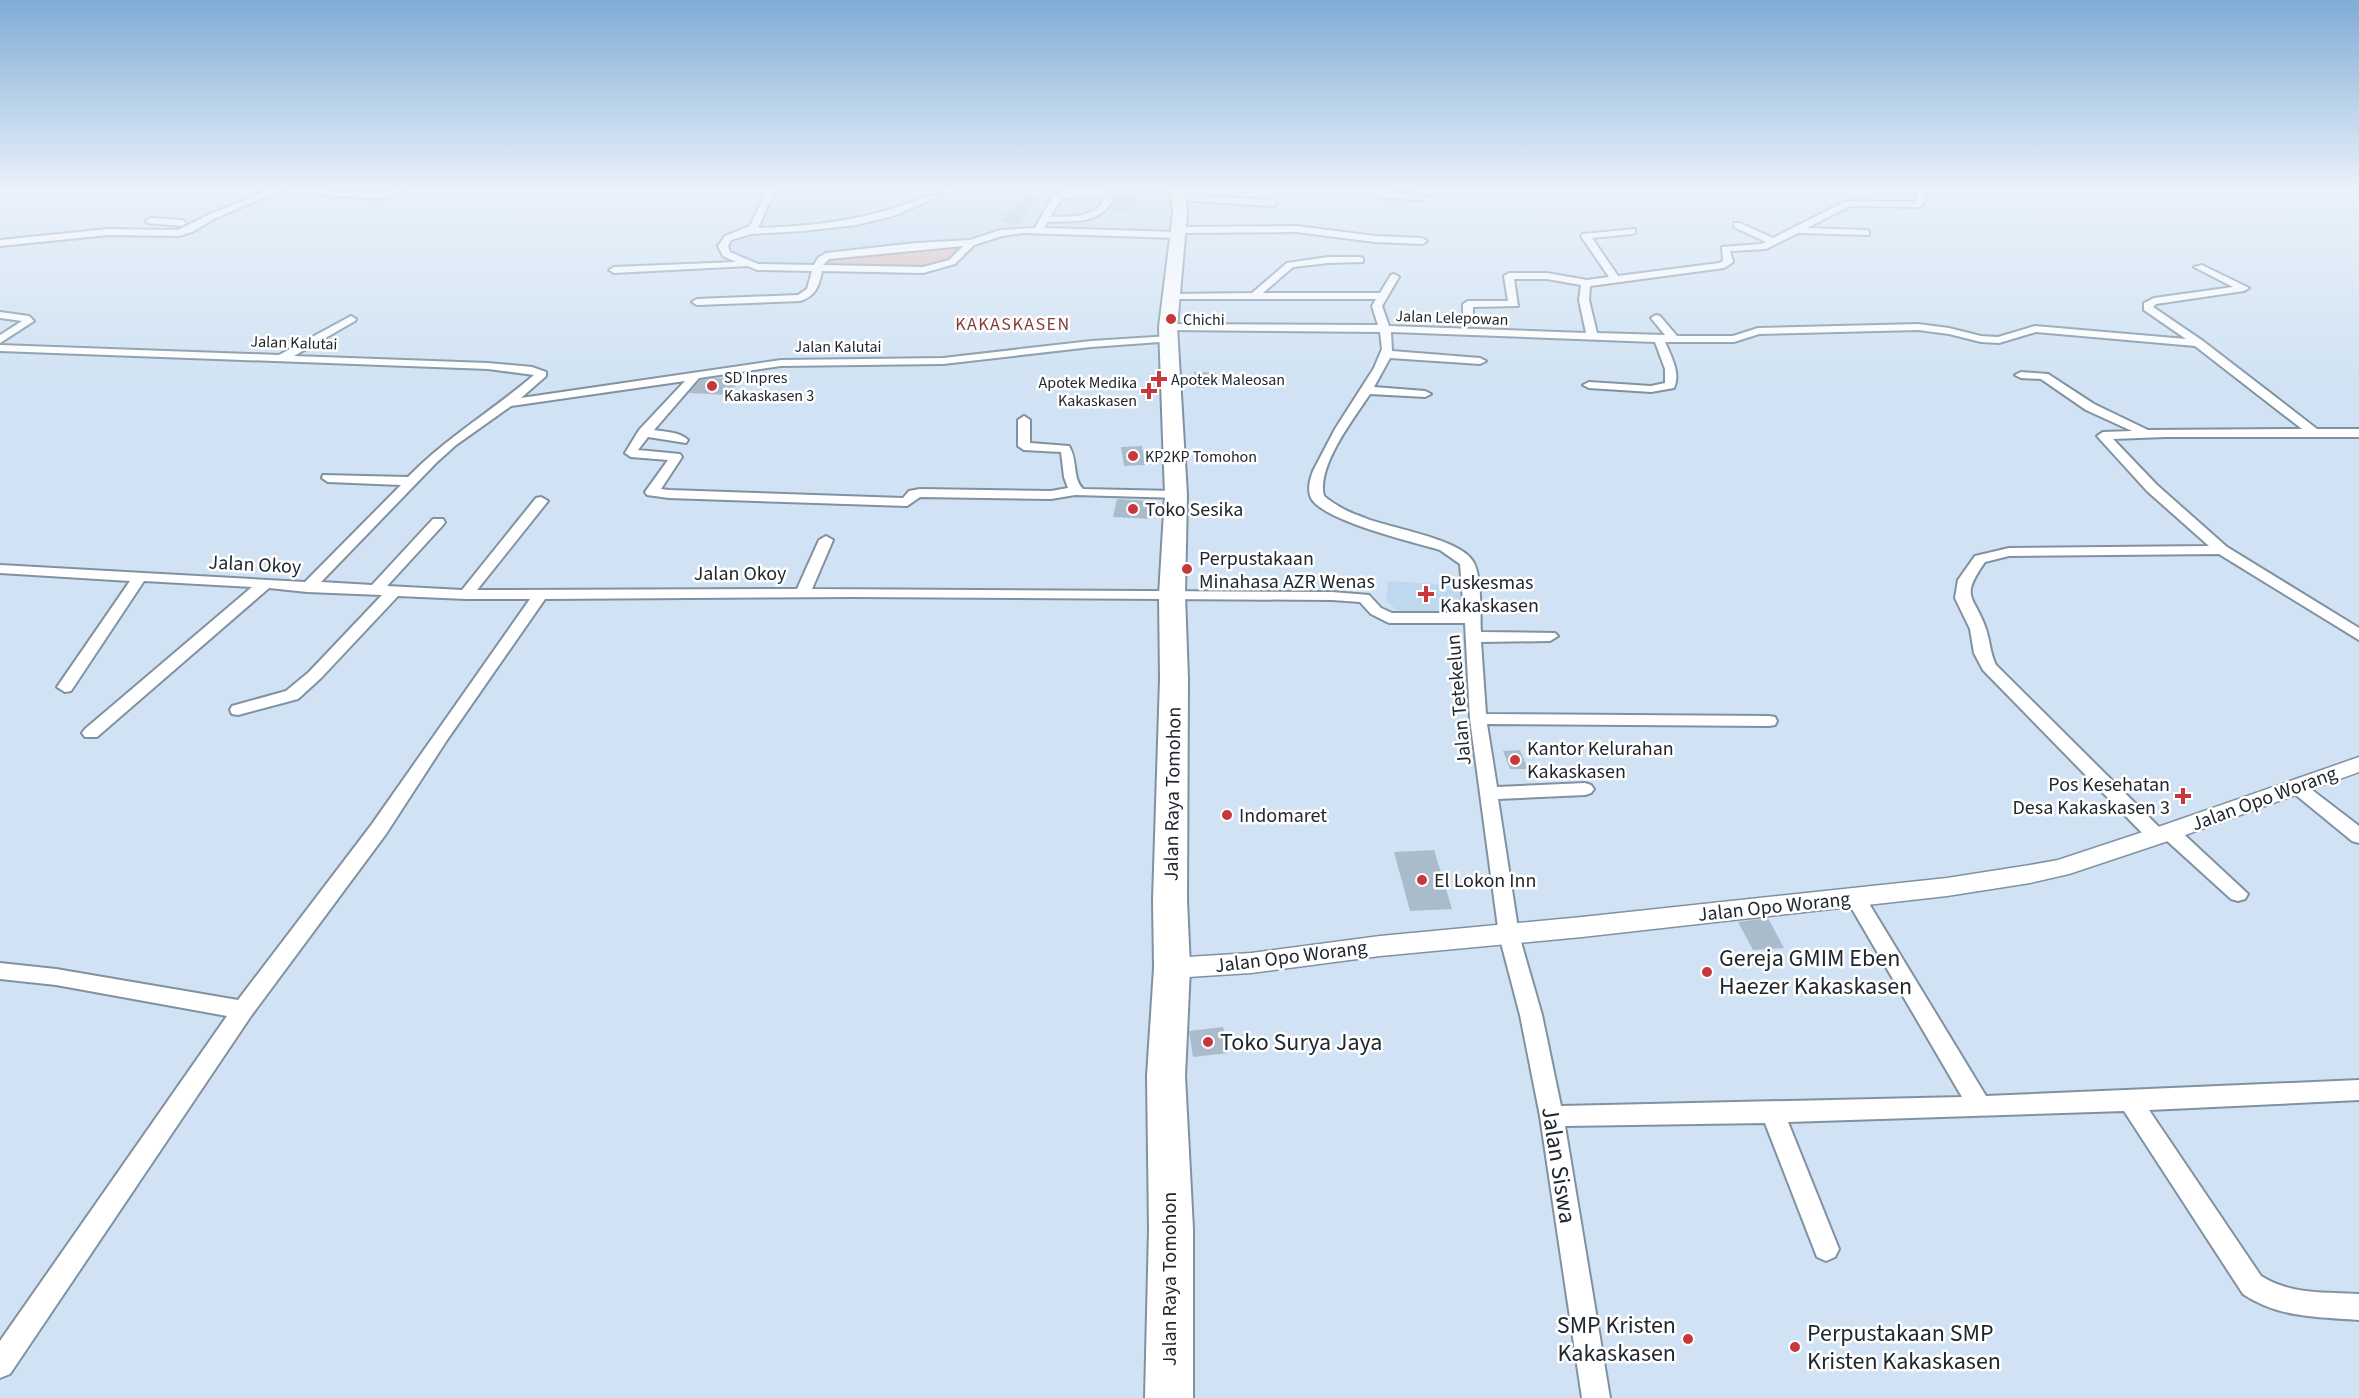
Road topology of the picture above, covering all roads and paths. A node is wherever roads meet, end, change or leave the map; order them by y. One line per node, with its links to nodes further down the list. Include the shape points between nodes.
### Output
1 (728, 255): 8 (street)
2 (833, 255): 10 (street, via 819,262)
3 (959, 255): 10 (street, via 935,268)
4 (1176, 255): 16 (highway, Jalan Raya Tomohon)
5 (1599, 255): 13 (street)
6 (1726, 255): 13 (street, via 1728,262 1721,266)
7 (1360, 260): 15 (street, via 1290,265)
8 (746, 264): 10 (street); 11 (street)
9 (2199, 267): 29 (street, via 2244,288 2154,301 2147,306)
10 (819, 269): 18 (street, via 813,290 806,297)
11 (615, 270)
12 (1394, 277): 17 (street)
13 (1614, 278): 14 (street)
14 (1587, 283): 22 (street, via 1559,277 1511,275 1508,276 1514,304 1468,304); 25 (street, via 1582,294)
15 (1256, 294): 16 (street); 17 (street)
16 (1172, 296): 24 (highway, Jalan Raya Tomohon)
17 (1381, 296): 23 (street, via 1377,306)
18 (697, 302)
19 (0, 315): 28 (street, via 29,321)
20 (1656, 318): 27 (street)
21 (351, 319): 32 (street)
22 (1468, 319)
23 (1383, 329): 24 (street, Jalan Lelepowan); 25 (street, Jalan Lelepowan); 31 (street)
24 (1169, 333): 35 (street, Jalan Kalutai, via 943,361 781,363); 49 (highway, Jalan Raya Tomohon)
25 (1592, 335): 26 (street, Jalan Lelepowan)
26 (1659, 339): 27 (street, Jalan Lelepowan); 36 (street, via 1668,364 1670,386)
27 (1674, 339): 29 (street, Jalan Lelepowan, via 1734,339 1758,330 1918,327 1989,340 2035,329)
28 (0, 340)
29 (2199, 343): 41 (street)
30 (0, 348): 32 (street, Jalan Kalutai)
31 (1386, 354): 33 (street); 37 (street, Jalan Tetekelun)
32 (282, 358): 39 (street, Jalan Kalutai, via 488,366 542,374)
33 (1480, 361)
34 (2021, 375): 43 (street, via 2044,376 2090,407)
35 (695, 376): 39 (street, Jalan Kalutai); 42 (street)
36 (1589, 386)
37 (1368, 390): 38 (street); 64 (street, Jalan Tetekelun, via 1323,460 1313,488 1316,496 1341,513 1457,554 1467,563)
38 (1425, 394)
39 (508, 403): 47 (street, Jalan Kalutai, via 452,442)
40 (1024, 420): 48 (street, via 1025,447 1068,451 1069,480)
41 (2313, 432): 43 (street); 44 (street)
42 (643, 433): 45 (street); 48 (street, via 632,453 676,457 653,489 657,493 907,502 920,493 1051,495)
43 (2146, 433): 53 (street, via 2103,436 2144,481)
44 (2359, 433)
45 (682, 440)
46 (328, 478): 47 (street)
47 (411, 481): 57 (street, Jalan Kalutai)
48 (1077, 491): 49 (street)
49 (1176, 495): 62 (highway, Jalan Raya Tomohon)
50 (541, 501): 61 (street)
51 (438, 522): 58 (street)
52 (826, 540): 60 (street)
53 (2222, 550): 65 (street); 77 (street, via 2009,552 1980,559 1965,580 1962,598 1978,629 1982,654 1989,667)
54 (0, 569): 55 (street, Jalan Okoy)
55 (139, 578): 56 (street, Jalan Okoy); 68 (street)
56 (264, 585): 57 (street, Jalan Okoy); 72 (street)
57 (307, 588): 58 (street, Jalan Okoy)
58 (375, 591): 59 (street, Jalan Okoy)
59 (394, 591): 61 (street, Jalan Okoy); 69 (street, via 292,695)
60 (802, 594): 62 (street, Jalan Okoy); 63 (street, Jalan Okoy)
61 (466, 595): 63 (street, Jalan Okoy)
62 (1172, 595): 64 (street, Jalan Okoy, via 1358,597 1389,618); 82 (highway, Jalan Raya Tomohon)
63 (540, 596): 84 (street, via 379,829)
64 (1472, 618): 67 (street, Jalan Tetekelun)
65 (2359, 635)
66 (1550, 636): 67 (street)
67 (1473, 637): 70 (street, Jalan Tetekelun)
68 (64, 687)
69 (238, 710)
70 (1478, 719): 71 (street); 76 (street, Jalan Tetekelun)
71 (1769, 722)
72 (91, 733)
73 (2359, 764): 74 (street, Jalan Opo Worang)
74 (2297, 787): 77 (street, Jalan Opo Worang); 78 (street)
75 (1585, 789): 76 (street)
76 (1489, 793): 81 (street, Jalan Tetekelun)
77 (2163, 834): 79 (street); 80 (street, Jalan Opo Worang, via 2060,868)
78 (2359, 836)
79 (2238, 894)
80 (1855, 897): 81 (street, Jalan Opo Worang); 87 (street)
81 (1509, 935): 82 (street, Jalan Opo Worang); 89 (street, Jalan Siswa)
82 (1172, 968): 93 (highway, Jalan Raya Tomohon, via 1166,1076 1171,1229)
83 (0, 971): 84 (street)
84 (243, 1010): 92 (street)
85 (2359, 1090): 86 (street)
86 (2131, 1102): 87 (street); 91 (street, via 2252,1285 2285,1302)
87 (1979, 1105): 88 (street)
88 (1773, 1114): 89 (street); 90 (street)
89 (1552, 1116): 94 (street, Jalan Siswa)
90 (1826, 1250)
91 (2359, 1307)
92 (0, 1364)
93 (1169, 1398)
94 (1596, 1398)

